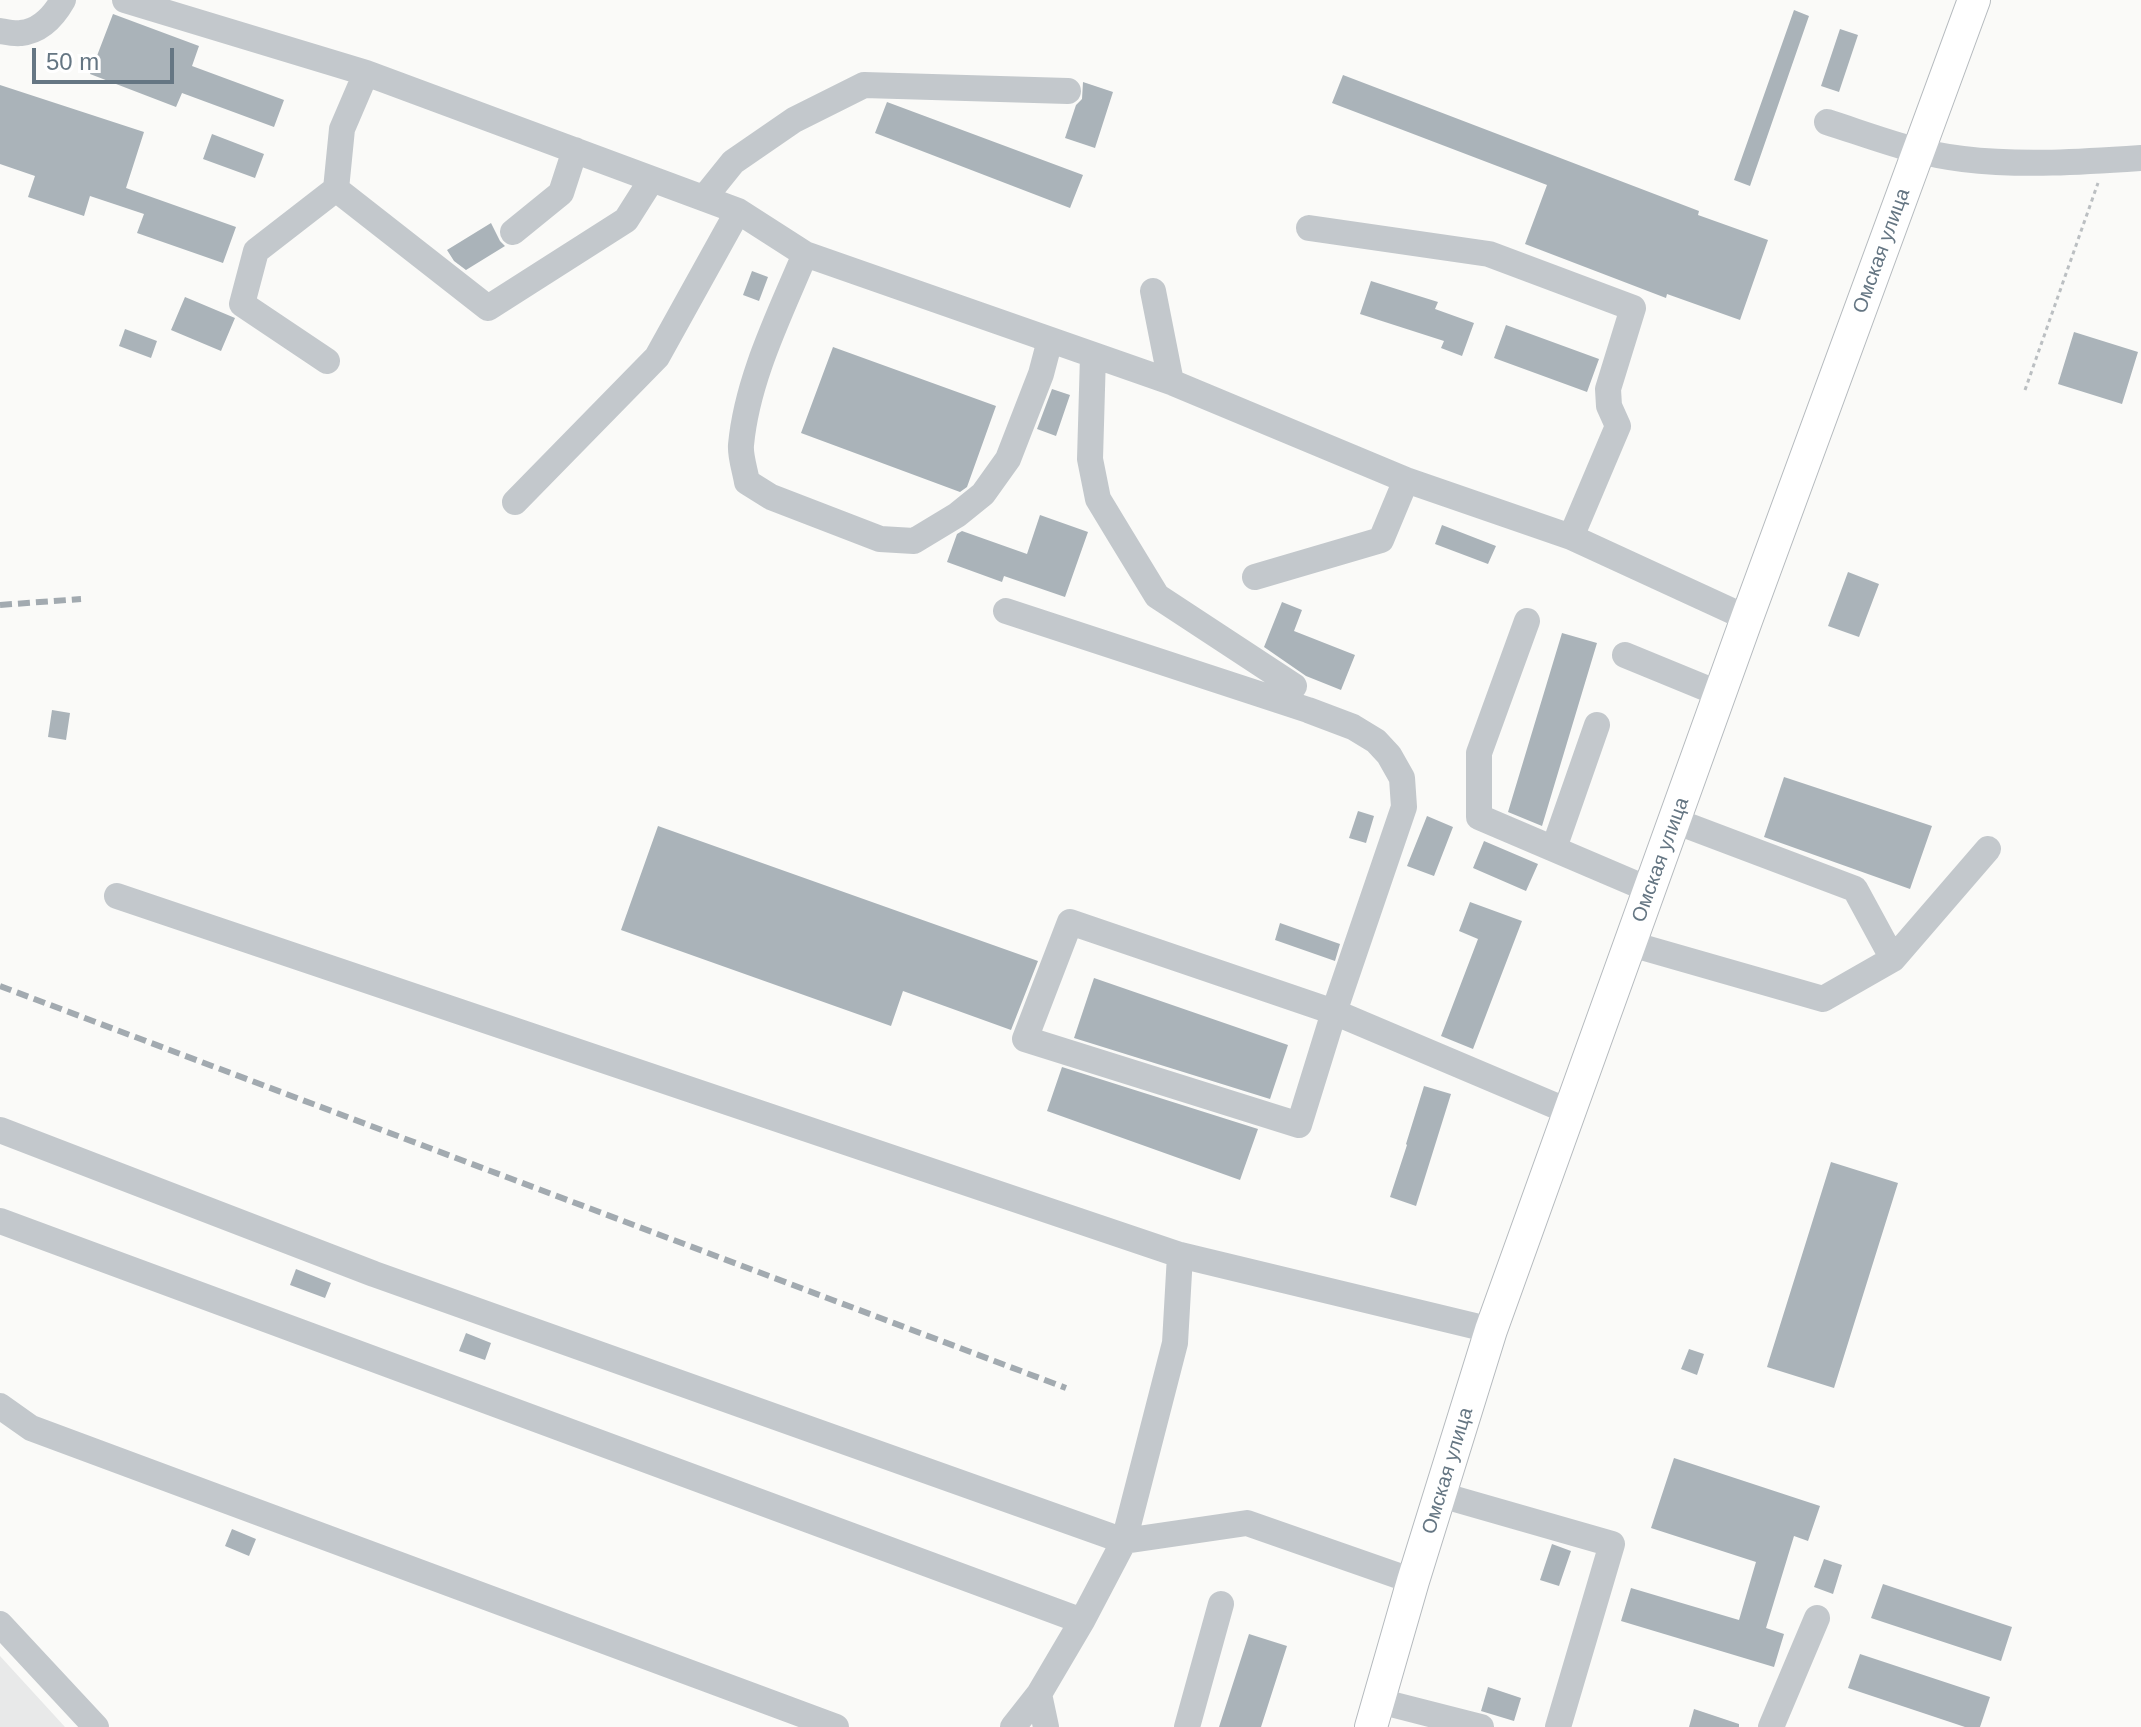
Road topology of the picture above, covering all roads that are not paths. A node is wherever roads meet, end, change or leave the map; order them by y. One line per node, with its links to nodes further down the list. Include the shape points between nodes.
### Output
1 (63, 0): 4 (street, via 42,26 21,33)
2 (125, 0): 5 (street)
3 (1974, 0): 9 (main road, Омская улица)
4 (0, 31)
5 (366, 73): 8 (street); 12 (street, via 342,129)
6 (1068, 91): 13 (street, via 864,85 794,120 733,162)
7 (1827, 122): 9 (street)
8 (575, 150): 11 (street); 16 (street, via 561,193)
9 (1919, 151): 10 (street, via 1999,161); 28 (main road, Омская улица)
10 (2141, 158)
11 (652, 179): 12 (street, via 626,220 488,308); 13 (street)
12 (336, 189): 21 (street, via 256,251 242,304)
13 (704, 198): 14 (street)
14 (738, 211): 17 (street); 24 (street, via 657,357)
15 (1309, 228): 25 (street, via 1489,254 1633,308 1608,389 1618,426)
16 (513, 232)
17 (805, 254): 19 (street); 19 (street, via 750,398 740,448 747,482 771,497 880,539 914,541 983,494 1008,459)
18 (1153, 291): 22 (street)
19 (1050, 340): 20 (street)
20 (1093, 355): 22 (street); 31 (street, via 1090,459 1098,499 1113,524 1157,596)
21 (327, 361)
22 (1171, 382): 23 (street)
23 (1406, 480): 25 (street); 26 (street, via 1381,540)
24 (515, 502)
25 (1571, 537): 28 (street)
26 (1255, 577)
27 (1006, 611): 41 (street, via 1308,710 1353,727 1389,755 1402,778 1404,807)
28 (1747, 618): 32 (main road, Омская улица)
29 (1527, 621): 35 (street, via 1479,753 1479,817)
30 (1625, 655): 32 (street)
31 (1294, 686)
32 (1720, 694): 34 (main road, Омская улица)
33 (1597, 725): 35 (street)
34 (1675, 821): 37 (main road, Омская улица); 40 (street, via 1855,889)
35 (1554, 848): 37 (street)
36 (1988, 849): 40 (street)
37 (1650, 890): 39 (main road, Омская улица)
38 (117, 896): 45 (street)
39 (1631, 944): 40 (street, via 1823,999); 42 (main road, Омская улица)
40 (1893, 959)
41 (1334, 1012): 41 (street, via 1070,922 1025,1039 1299,1125); 42 (street)
42 (1570, 1112): 46 (main road, Омская улица)
43 (0, 1130): 49 (street, via 374,1274)
44 (0, 1221): 53 (street)
45 (1180, 1255): 46 (street); 49 (street, via 1175,1343)
46 (1491, 1330): 48 (main road, Омская улица)
47 (0, 1406): 58 (street, via 31,1428)
48 (1441, 1495): 50 (main road, Омская улица); 63 (street, via 1612,1544)
49 (1124, 1541): 50 (street, via 1247,1523); 53 (street)
50 (1413, 1581): 56 (main road, Омская улица)
51 (1221, 1604): 61 (street)
52 (1817, 1618): 64 (street)
53 (1082, 1621): 55 (street)
54 (0, 1624): 57 (street)
55 (1039, 1694): 59 (street); 60 (street)
56 (1375, 1714): 62 (street)
57 (96, 1727)
58 (836, 1727)
59 (1013, 1727)
60 (1046, 1727)
61 (1187, 1727)
62 (1481, 1727)
63 (1558, 1727)
64 (1771, 1727)

